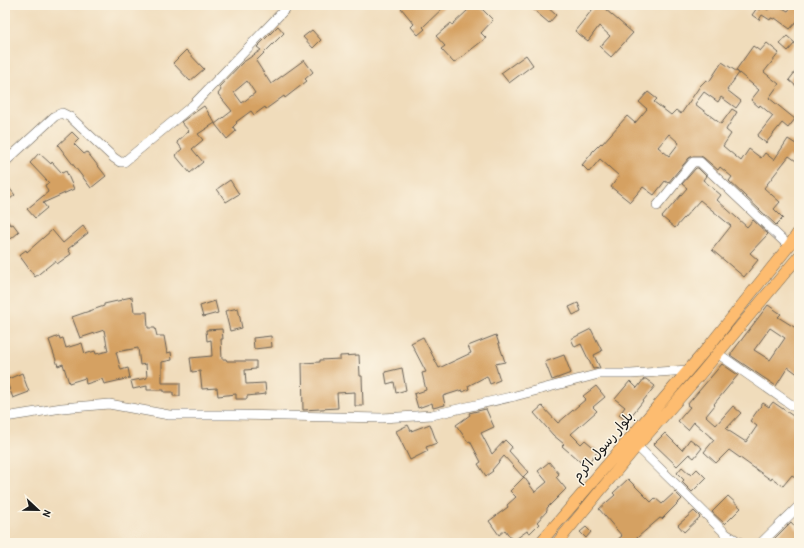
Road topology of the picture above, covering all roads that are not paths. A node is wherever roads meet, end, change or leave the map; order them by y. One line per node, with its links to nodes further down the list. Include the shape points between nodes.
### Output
1 (289, 5): 2 (street, via 193,105 124,162 114,158 70,117 62,113 55,116)
2 (5, 162)
3 (657, 206): 5 (street, via 693,162 700,162)
4 (799, 231): 5 (main road, بلوار رسول اکرم)
5 (789, 246): 8 (main road, بلوار رسول اکرم)
6 (799, 256): 7 (main road, بلوار رسول اکرم)
7 (717, 353): 9 (main road, بلوار رسول اکرم); 10 (street, via 796,408)
8 (688, 370): 9 (main road); 11 (street, via 599,374 432,415 382,418 169,415 109,404); 14 (main road, بلوار رسول اکرم)
9 (698, 377): 12 (main road, بلوار رسول اکرم)
10 (799, 404)
11 (5, 417)
12 (637, 446): 15 (main road, بلوار رسول اکرم); 16 (street, via 726,534)
13 (799, 506): 17 (street)
14 (540, 543)
15 (557, 543)
16 (741, 543)
17 (761, 543)

